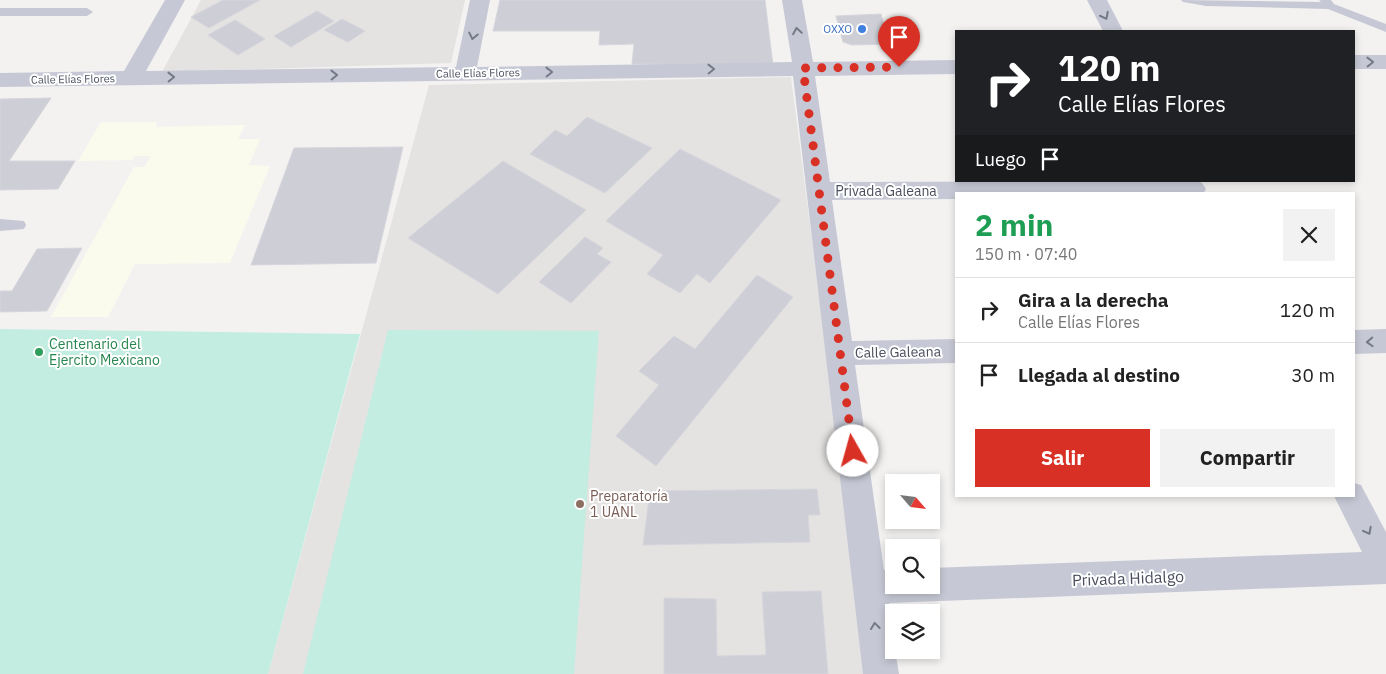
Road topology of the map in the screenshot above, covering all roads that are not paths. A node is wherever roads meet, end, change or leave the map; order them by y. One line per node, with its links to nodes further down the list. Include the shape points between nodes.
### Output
1 (175, 0): 16 (street)
2 (480, 0): 15 (street, one-way to 15)
3 (792, 0): 14 (street, one-way to 3)
4 (1097, 0): 10 (street, one-way to 10)
5 (1187, 0): 6 (lane, via 1243,4)
6 (1327, 3): 9 (lane)
7 (0, 12): 8 (lane)
8 (87, 12)
9 (1386, 28)
10 (1112, 30)
11 (1355, 62): 12 (street, one-way to 12)
12 (1386, 62)
13 (955, 67): 14 (street, Calle Elías Flores)
14 (803, 68): 15 (street, Calle Elías Flores, one-way to 14); 19 (street)
15 (465, 73): 16 (street, Calle Elías Flores, one-way to 15)
16 (131, 78): 17 (street, Calle Elías Flores)
17 (0, 80)
18 (1193, 188): 19 (street, Privada Galeana)
19 (819, 191): 25 (street)
20 (0, 225): 21 (lane)
21 (19, 225)
22 (1386, 341): 23 (street, one-way to 23)
23 (1355, 342)
24 (955, 351): 25 (street, Calle Galeana)
25 (841, 353): 28 (street)
26 (1351, 497): 27 (street, one-way to 27)
27 (1386, 566): 28 (street, Privada Hidalgo)
28 (871, 587): 29 (street, one-way to 28)
29 (881, 674)

